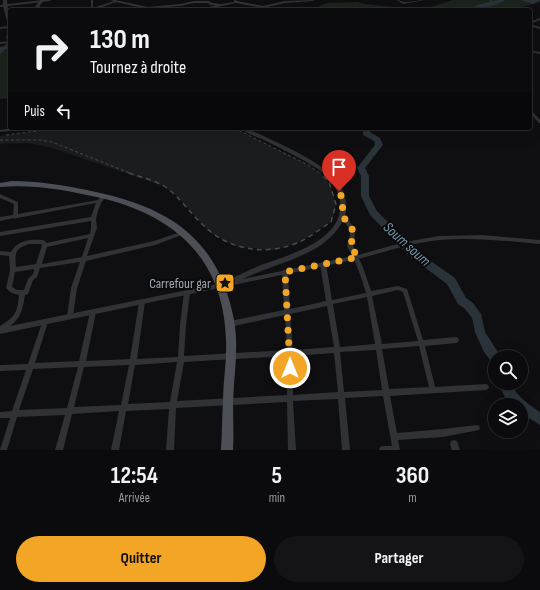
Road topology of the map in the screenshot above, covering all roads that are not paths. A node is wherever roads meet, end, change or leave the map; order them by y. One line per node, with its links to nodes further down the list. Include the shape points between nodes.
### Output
1 (5, 0): 16 (street)
2 (42, 0): 3 (street); 16 (street)
3 (50, 0)
4 (111, 0): 10 (street)
5 (247, 0): 13 (street)
6 (306, 0): 7 (street); 13 (street, via 263,7)
7 (313, 0)
8 (397, 0): 9 (street, via 403,3)
9 (424, 0)
10 (118, 1): 17 (street); 18 (street)
11 (200, 1): 14 (street); 19 (street)
12 (236, 1): 13 (street); 14 (street)
13 (252, 4)
14 (220, 5): 20 (street)
15 (0, 6): 16 (street)
16 (5, 6): 21 (street)
17 (100, 8)
18 (146, 8)
19 (156, 8)
20 (209, 8)
21 (8, 19)
22 (532, 113): 23 (street)
23 (540, 122)
24 (246, 130): 28 (street, via 322,170 335,182 343,200)
25 (0, 185): 27 (main road, via 51,185)
26 (0, 196): 29 (street, via 16,203)
27 (102, 199): 29 (street); 31 (street); 32 (main road, via 131,202)
28 (342, 216): 39 (street, via 352,227 354,236 350,246); 45 (street, via 327,237 315,246)
29 (15, 217): 30 (street)
30 (0, 219)
31 (92, 219): 33 (street); 34 (street)
32 (182, 230): 40 (street, via 180,234 155,243); 45 (main road, via 202,251)
33 (0, 234)
34 (92, 235): 36 (street); 40 (street)
35 (540, 242): 39 (street, via 470,236 439,238 402,244)
36 (44, 245): 38 (street, via 43,242 24,243); 42 (street)
37 (0, 253): 38 (street)
38 (12, 254): 43 (street)
39 (358, 257): 41 (street); 48 (street)
40 (85, 259): 42 (street); 53 (street, via 74,288)
41 (323, 264): 44 (street); 50 (street)
42 (38, 267): 43 (street); 47 (street, via 26,292)
43 (12, 270): 47 (street, via 9,288)
44 (285, 272): 45 (street); 51 (street)
45 (222, 286): 46 (street); 55 (main road)
46 (187, 293): 49 (street); 63 (street)
47 (22, 294): 56 (street, via 19,314)
48 (368, 295): 50 (street); 58 (street, via 398,288 405,291); 59 (street)
49 (142, 302): 52 (street); 64 (street)
50 (330, 303): 51 (street); 60 (street)
51 (288, 311): 55 (street); 61 (street)
52 (93, 312): 53 (street); 65 (street)
53 (70, 316): 54 (street)
54 (46, 322): 56 (street); 66 (street)
55 (230, 324): 62 (main road)
56 (0, 330)
57 (456, 340): 58 (street)
58 (421, 342): 59 (street); 69 (street)
59 (379, 347): 60 (street); 70 (street)
60 (337, 349): 61 (street); 71 (street)
61 (290, 353): 62 (street); 72 (street)
62 (232, 357): 63 (street); 73 (main road)
63 (181, 360): 64 (street); 74 (street)
64 (133, 361): 65 (street); 75 (street)
65 (82, 364): 66 (street); 76 (street)
66 (32, 367): 67 (street); 77 (street)
67 (0, 368)
68 (486, 387): 69 (street)
69 (433, 390): 70 (street)
70 (386, 393): 71 (street); 80 (street)
71 (341, 396): 72 (street); 87 (street)
72 (290, 398): 73 (street); 86 (street)
73 (228, 401): 74 (street); 85 (main road)
74 (174, 405): 75 (street); 84 (street)
75 (122, 408): 76 (street); 83 (street)
76 (68, 411): 77 (street); 82 (street)
77 (14, 414): 78 (street); 81 (street)
78 (0, 415)
79 (477, 428): 80 (street)
80 (395, 437): 89 (street)
81 (3, 450)
82 (59, 450)
83 (115, 450)
84 (170, 450)
85 (227, 450)
86 (292, 450)
87 (346, 450)
88 (383, 450): 89 (street)
89 (396, 450)

